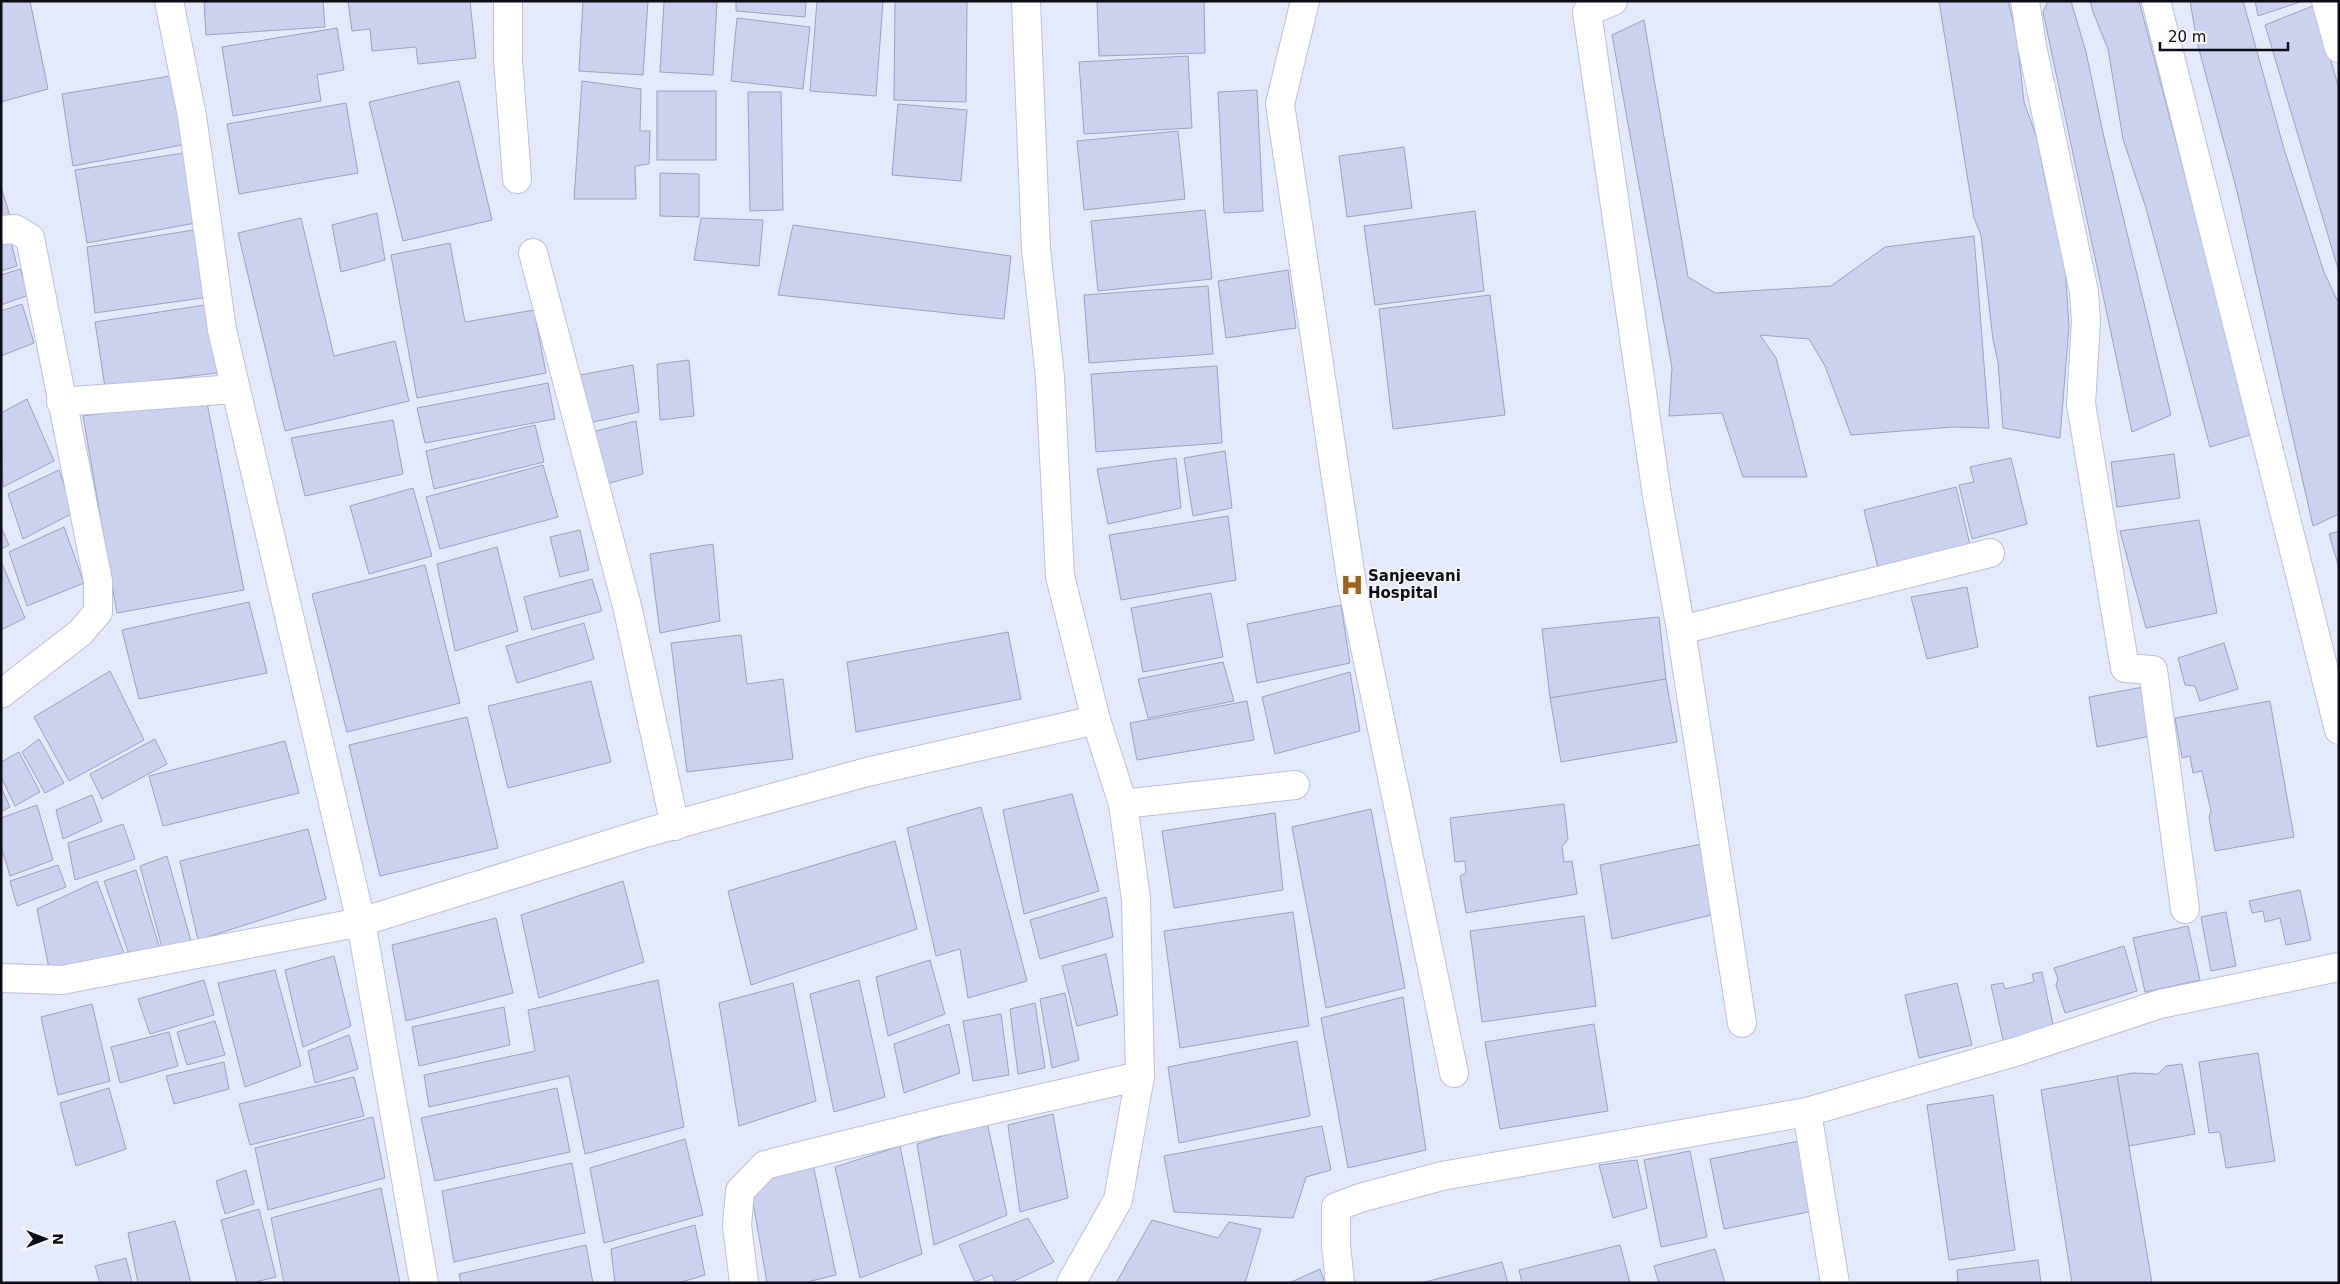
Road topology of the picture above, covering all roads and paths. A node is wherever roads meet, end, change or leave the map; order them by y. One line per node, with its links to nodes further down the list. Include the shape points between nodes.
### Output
1 (169, 1): 13 (street, via 192,116 222,330)
2 (508, 1): 10 (street, via 508,59)
3 (1026, 1): 18 (street, via 1036,250 1050,376 1060,576)
4 (1305, 1): 28 (street, via 1280,104 1352,585)
5 (1613, 1): 16 (street, via 1587,12 1657,496)
6 (2025, 1): 23 (street, via 2084,292 2086,321 2081,404 2125,668 2153,670)
7 (2156, 1): 19 (street)
8 (2326, 1): 9 (street)
9 (2339, 48)
10 (517, 179)
11 (1, 230): 14 (street, via 15,228 30,238)
12 (533, 253): 22 (street, via 627,606)
13 (236, 389): 14 (street); 24 (street)
14 (61, 402): 17 (street, via 98,580 98,612 80,633)
15 (1990, 553): 16 (street)
16 (1681, 630): 27 (street)
17 (1, 694)
18 (1096, 720): 21 (street); 22 (street, via 867,772)
19 (2339, 730)
20 (1295, 785): 21 (street)
21 (1123, 804): 29 (street, via 1136,899)
22 (675, 826): 24 (street)
23 (2185, 909)
24 (361, 922): 26 (street, via 62,980); 31 (street)
25 (2339, 967): 30 (street, via 2160,1004 2018,1051)
26 (1, 978)
27 (1742, 1023)
28 (1454, 1073)
29 (1140, 1076): 32 (street, via 765,1165 740,1191 737,1225); 33 (street, via 1118,1200)
30 (1807, 1112): 34 (street, via 1442,1176 1352,1201 1336,1207); 35 (street)
31 (424, 1283)
32 (744, 1283)
33 (1071, 1283)
34 (1340, 1283)
35 (1835, 1283)

